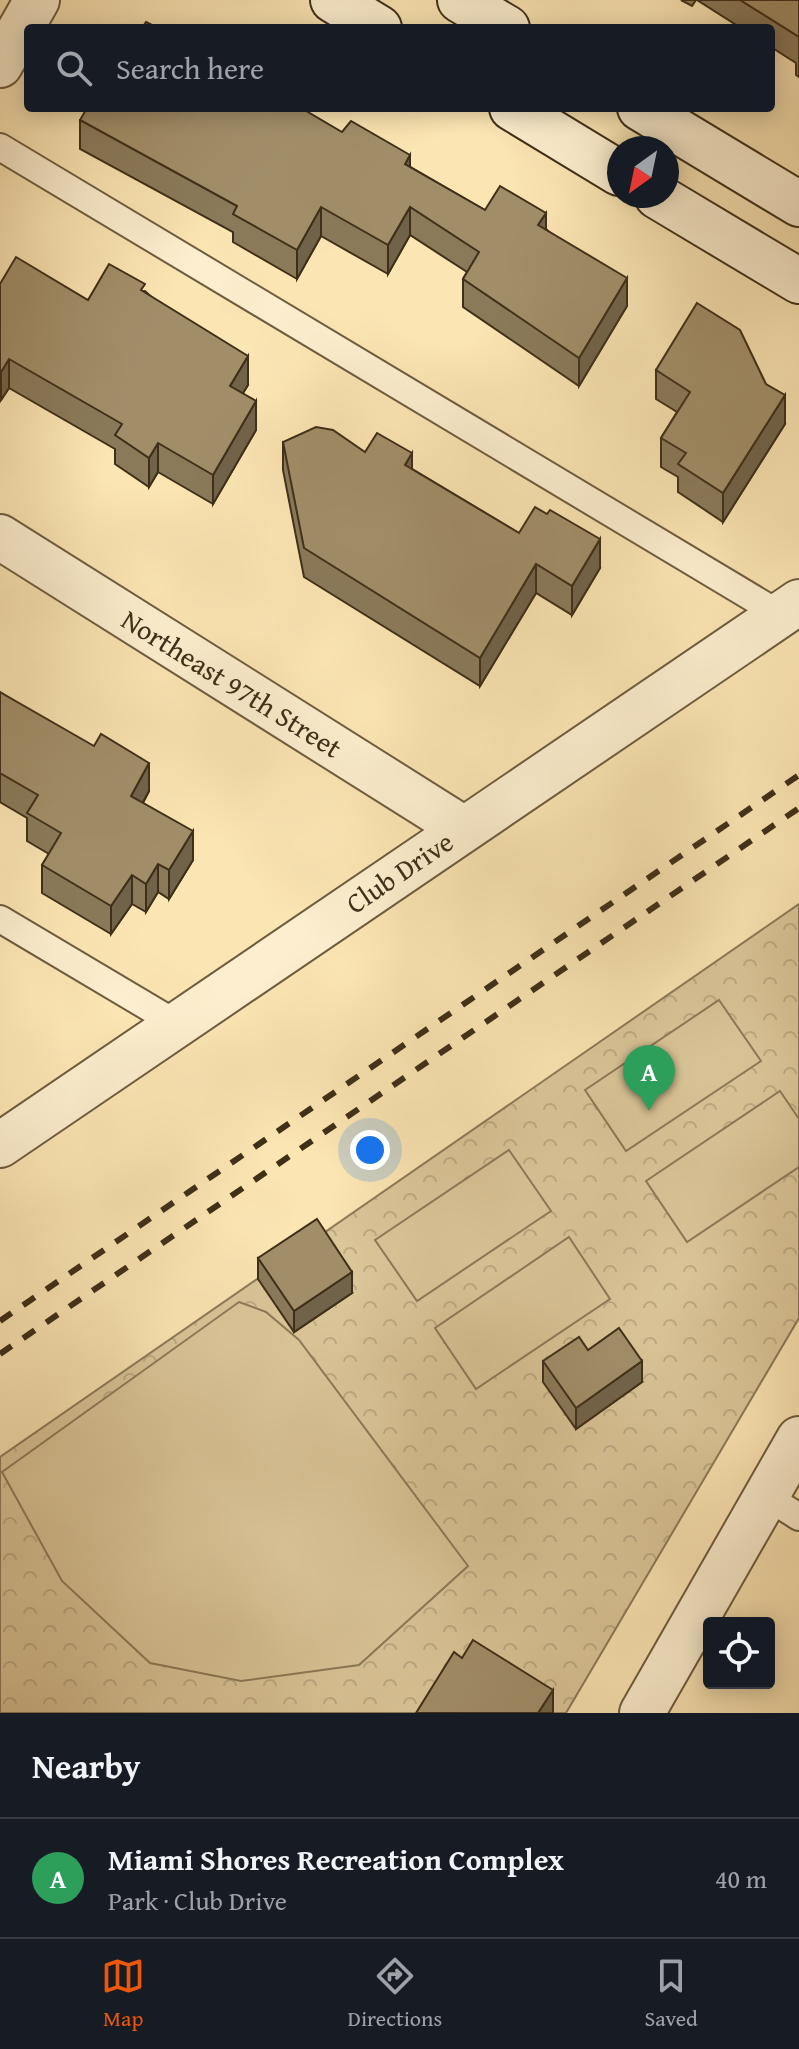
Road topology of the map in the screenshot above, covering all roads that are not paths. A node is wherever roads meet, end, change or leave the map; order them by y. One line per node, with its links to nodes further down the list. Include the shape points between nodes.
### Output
1 (37, 0): 6 (street)
2 (333, 0): 4 (street)
3 (460, 0): 5 (street)
4 (372, 24)
5 (500, 24)
6 (0, 65)
7 (519, 112): 10 (street)
8 (647, 112): 11 (street)
9 (0, 147): 15 (lane)
10 (607, 166)
11 (799, 204)
12 (677, 208): 13 (street)
13 (799, 281)
14 (0, 537): 16 (street, Northeast 97th Street)
15 (790, 608): 16 (street, Club Drive)
16 (464, 829): 18 (street, Club Drive)
17 (0, 919): 18 (lane)
18 (175, 1023): 19 (street, Club Drive)
19 (0, 1145)
20 (799, 1439): 21 (street)
21 (782, 1506): 22 (street)
22 (642, 1713)

